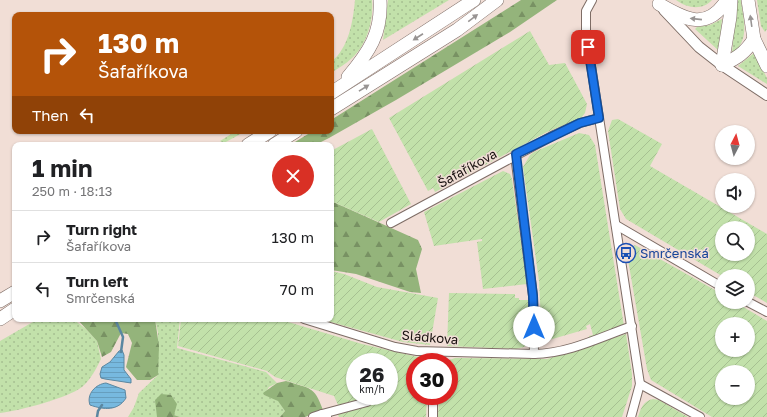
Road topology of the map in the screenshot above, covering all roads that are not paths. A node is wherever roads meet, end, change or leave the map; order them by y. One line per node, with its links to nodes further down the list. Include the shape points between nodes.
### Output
1 (380, 0): 12 (highway, via 381,17 375,39 364,58)
2 (474, 0): 12 (highway, one-way to 12)
3 (497, 0): 14 (highway, one-way to 3, via 457,30)
4 (592, 0): 15 (street, via 586,11 586,33)
5 (727, 0): 8 (highway, one-way to 8, via 720,11 707,19 697,20 680,16)
6 (731, 0): 10 (highway)
7 (748, 0): 9 (highway, one-way to 7)
8 (658, 2): 10 (street, via 699,46)
9 (754, 39): 10 (highway, via 738,58); 11 (highway)
10 (722, 65): 13 (street)
11 (767, 66)
12 (334, 91)
13 (767, 95)
14 (334, 107)
15 (599, 118): 20 (street, Šafaříkova, via 580,123); 22 (street)
16 (265, 134): 18 (highway)
17 (291, 134): 19 (highway)
18 (253, 142)
19 (279, 142)
20 (516, 154): 21 (street, Šafaříkova); 33 (street, via 533,296)
21 (391, 223)
22 (616, 225): 23 (street); 31 (street)
23 (715, 283)
24 (12, 294): 25 (highway)
25 (0, 301)
26 (755, 306): 28 (street)
27 (12, 311): 29 (highway)
28 (767, 312)
29 (0, 319)
30 (314, 322): 32 (street, Sládkova, via 395,346)
31 (632, 326): 33 (street, Sládkova, via 563,349); 34 (street)
32 (433, 352): 33 (street, Sládkova)
33 (534, 354)
34 (640, 384): 40 (street); 41 (street)
35 (358, 405): 37 (street)
36 (433, 405): 39 (street)
37 (326, 416): 38 (street)
38 (313, 417)
39 (433, 417)
40 (631, 417)
41 (700, 417)

